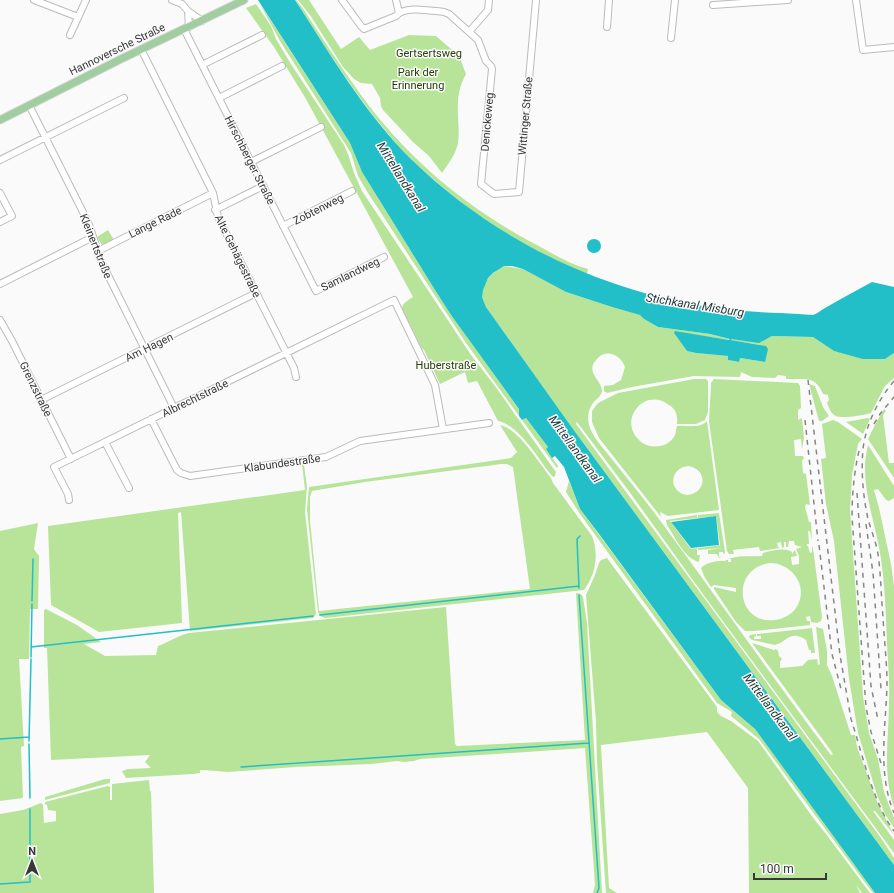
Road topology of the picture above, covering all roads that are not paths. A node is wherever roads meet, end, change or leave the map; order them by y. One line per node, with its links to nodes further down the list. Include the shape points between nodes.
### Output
1 (34, 0): 17 (street)
2 (86, 0): 17 (street)
3 (172, 0): 15 (street, via 182,4)
4 (244, 0): 13 (main road, Hannoversche Straße)
5 (342, 0): 16 (street, via 364,29)
6 (396, 0): 16 (street)
7 (489, 0): 21 (street, via 488,10)
8 (536, 0): 37 (street, Wittinger Straße, via 519,192 494,194)
9 (609, 0): 19 (street)
10 (675, 0): 24 (street)
11 (788, 0): 14 (street)
12 (856, 0): 25 (street, via 863,50)
13 (236, 2): 18 (main road, Hannoversche Straße)
14 (713, 5)
15 (188, 11): 18 (street); 20 (street)
16 (399, 13): 21 (street, via 409,10 444,12)
17 (78, 17): 22 (street)
18 (202, 21): 20 (main road, Hannoversche Straße)
19 (607, 27)
20 (186, 28): 26 (main road, Hannoversche Straße); 27 (street, Hirschberger Straße)
21 (469, 32): 37 (street, Denickeweg, via 478,40 492,69)
22 (70, 35)
23 (262, 35): 27 (street)
24 (671, 38)
25 (894, 47)
26 (141, 49): 31 (main road, Hannoversche Straße); 41 (street, Alte Gehägestraße)
27 (202, 65): 30 (street, Hirschberger Straße)
28 (282, 66): 30 (street)
29 (124, 98): 34 (street)
30 (219, 98): 36 (street, Hirschberger Straße)
31 (29, 105): 32 (main road, Hannoversche Straße); 34 (street, Kleinertstraße)
32 (0, 120)
33 (321, 127): 36 (street)
34 (45, 137): 35 (street); 45 (street, Kleinertstraße)
35 (0, 160)
36 (251, 162): 38 (street, Hirschberger Straße)
37 (481, 184)
38 (263, 186): 42 (street); 44 (street, Hirschberger Straße)
39 (352, 192): 44 (street, Zobtenweg)
40 (0, 193): 43 (street, via 12,216)
41 (212, 193): 42 (street, Alte Gehägestraße); 46 (street, Lange Rade)
42 (215, 210): 50 (street, Alte Gehägestraße)
43 (0, 222)
44 (283, 226): 49 (street, Hirschberger Straße)
45 (93, 237): 46 (street, Kleinertstraße); 48 (street)
46 (98, 251): 52 (street, Kleinertstraße, via 98,257)
47 (384, 257): 49 (street, Samlandweg)
48 (0, 284)
49 (316, 291)
50 (256, 293): 52 (street, Am Hagen); 53 (street, Alte Gehägestraße)
51 (0, 320): 55 (street, Grenzstraße)
52 (144, 349): 55 (street, Am Hagen); 56 (street, Kleinertstraße)
53 (286, 353): 54 (street); 56 (street, Albrechtstraße); 59 (street, Albrechtstraße, via 394,300 435,385)
54 (296, 377)
55 (41, 400): 61 (street, Grenzstraße)
56 (174, 408): 57 (street, Albrechtstraße)
57 (151, 420): 59 (street, Klabundestraße, via 177,470 190,476 326,457 360,441); 60 (street, Albrechtstraße)
58 (489, 423): 59 (street, Klabundestraße)
59 (443, 429)
60 (105, 442): 61 (street, Albrechtstraße); 62 (street)
61 (71, 459): 63 (street, Albrechtstraße, via 54,467)
62 (128, 488)
63 (69, 500)

